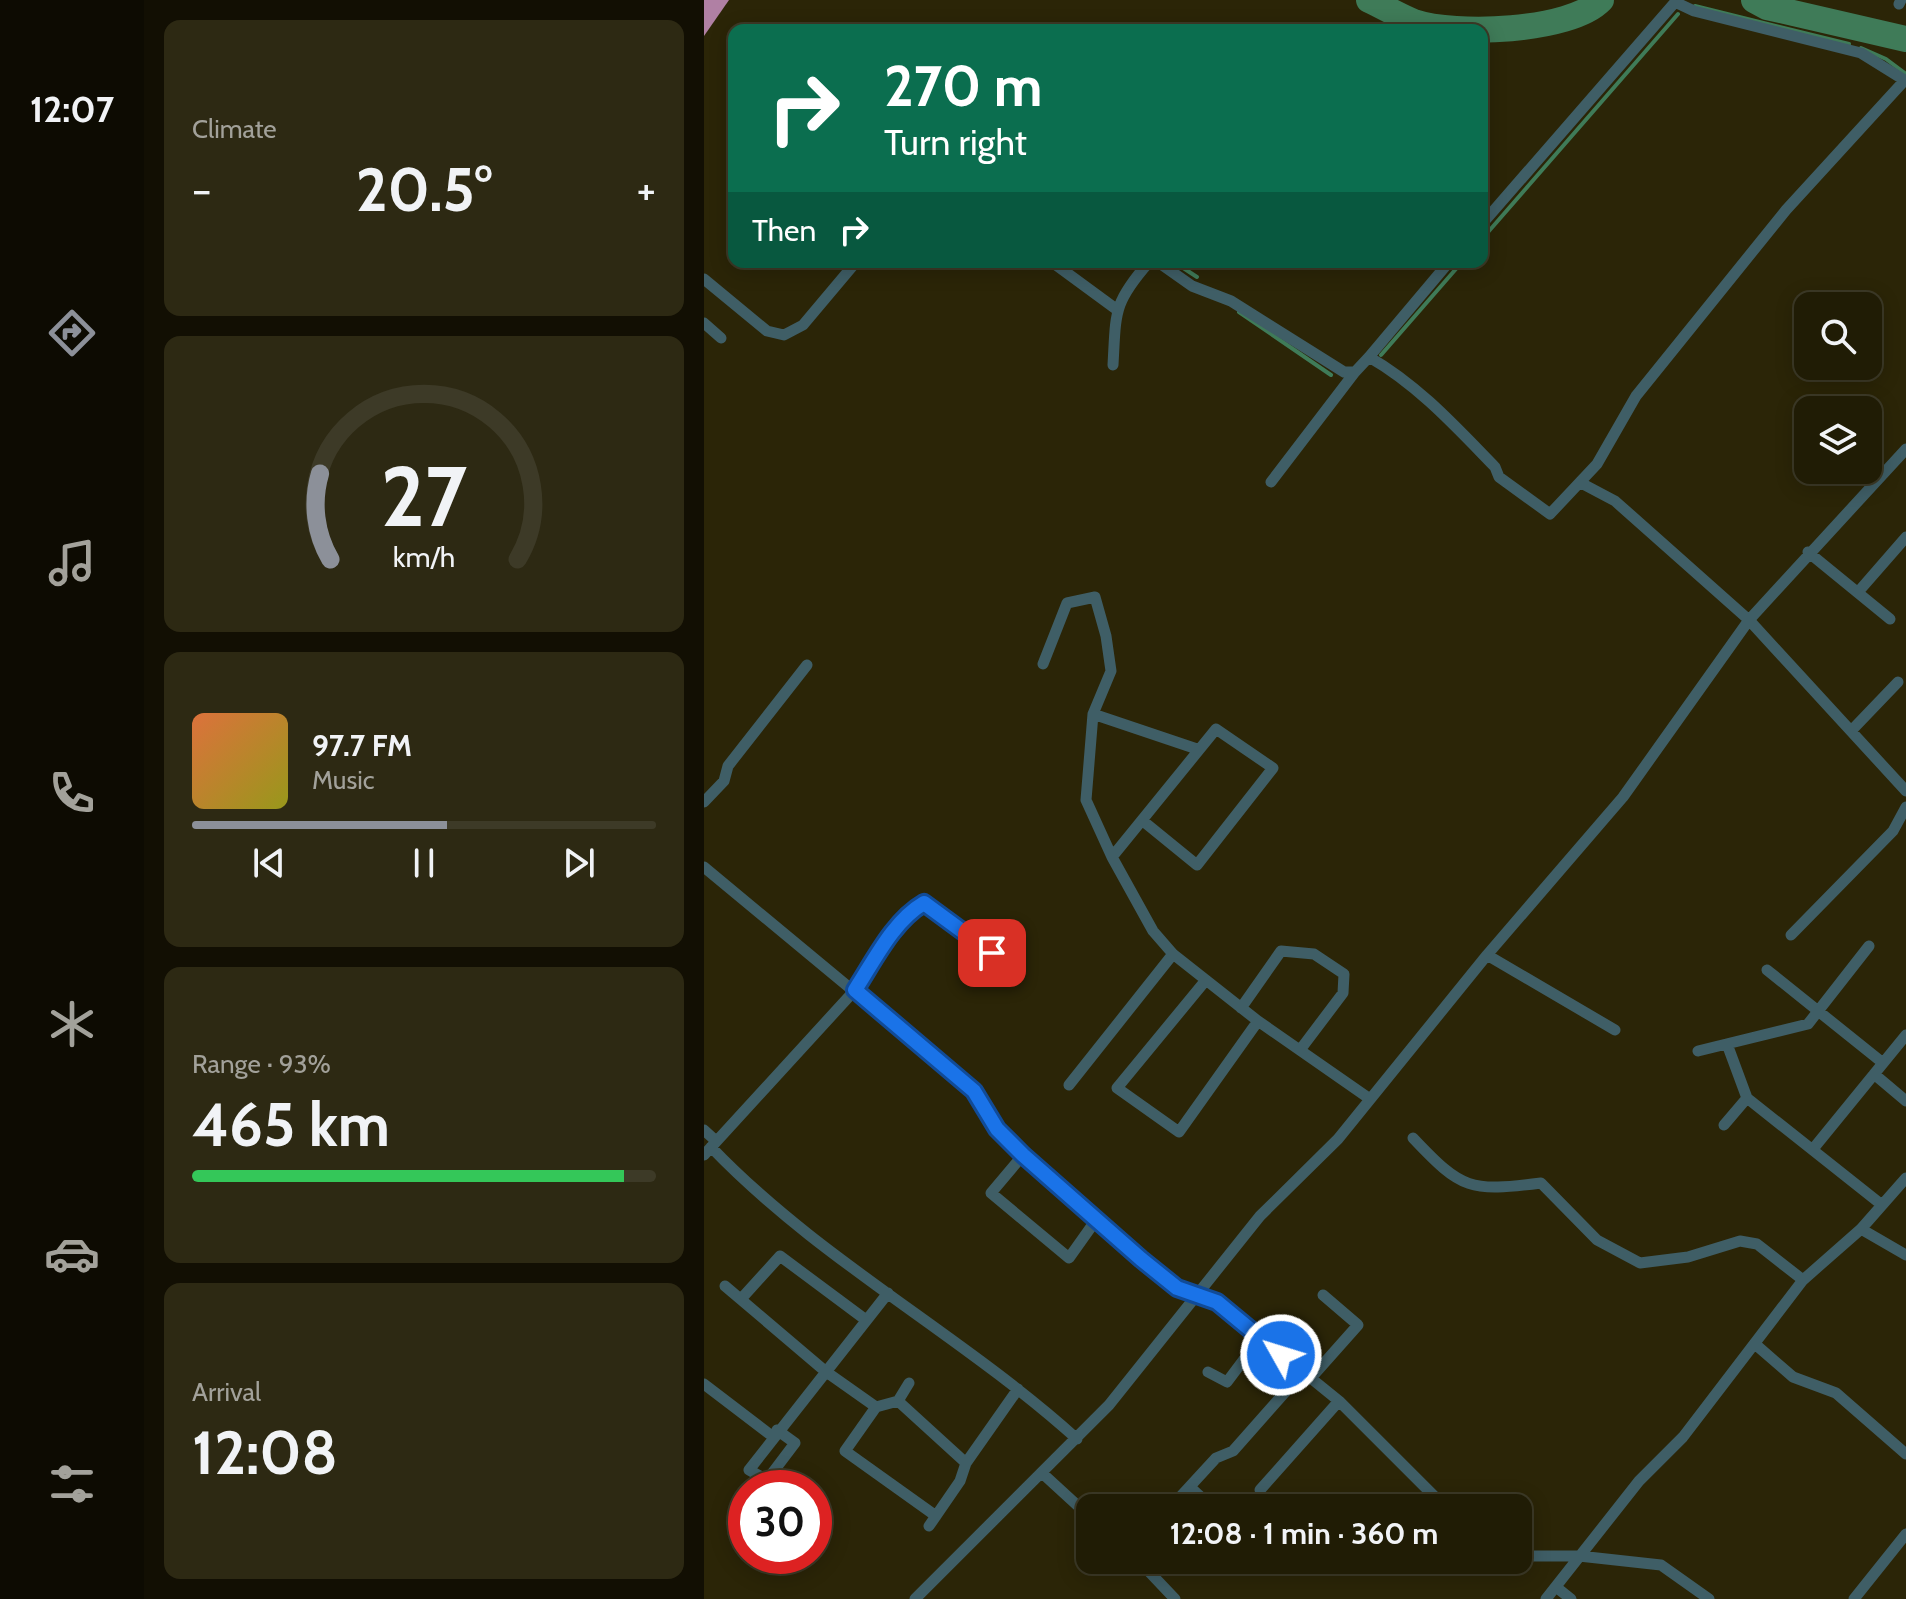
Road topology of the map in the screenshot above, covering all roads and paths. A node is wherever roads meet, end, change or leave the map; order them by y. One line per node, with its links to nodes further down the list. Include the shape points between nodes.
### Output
1 (1676, 1): 2 (street, via 1694,11 1861,53); 3 (street)
2 (1906, 80): 18 (street, via 1726,284 1636,396)
3 (1488, 217)
4 (851, 268): 9 (street, via 803,325 784,335 767,331)
5 (1060, 268): 10 (street)
6 (1144, 268): 10 (street, via 1122,293)
7 (1166, 268): 15 (street, via 1192,286 1231,301 1344,372)
8 (1444, 268): 13 (street)
9 (704, 279)
10 (1116, 309): 14 (street)
11 (704, 323): 12 (street)
12 (721, 338)
13 (1369, 357): 15 (street); 18 (street, via 1426,399 1499,477 1550,514)
14 (1113, 365)
15 (1355, 372): 17 (street)
16 (1906, 449): 20 (street)
17 (1271, 482)
18 (1581, 483): 23 (street, via 1615,501)
19 (1906, 537): 21 (street)
20 (1808, 552): 21 (street); 23 (street)
21 (1859, 591): 22 (street)
22 (1890, 619)
23 (1749, 620): 28 (street); 40 (street, via 1631,786)
24 (1043, 664): 27 (street, via 1067,603 1095,597 1111,671)
25 (807, 665): 31 (street)
26 (1898, 682): 28 (street)
27 (1093, 714): 29 (street); 34 (street, via 1086,800)
28 (1851, 731): 30 (street)
29 (1197, 749): 33 (street); 33 (street, via 1216,729 1273,768 1197,865)
30 (1906, 791)
31 (704, 802)
32 (1906, 807): 36 (street, via 1893,831)
33 (1143, 821): 34 (street)
34 (1112, 857): 39 (street, via 1153,931)
35 (704, 867): 43 (street)
36 (1791, 935)
37 (1869, 946): 45 (street)
38 (992, 953): 43 (street, via 924,903 890,937)
39 (1173, 954): 42 (street); 54 (street)
40 (1487, 955): 47 (street); 56 (street)
41 (1767, 970): 45 (street)
42 (1206, 980): 44 (street); 46 (street, via 1117,1088 1179,1132)
43 (855, 990): 61 (street); 63 (street, via 974,1091 997,1129)
44 (1241, 1008): 46 (street); 50 (street, via 1281,951 1314,954 1344,974 1343,993)
45 (1819, 1011): 49 (street, via 1808,1024); 52 (street)
46 (1258, 1021): 50 (street)
47 (1615, 1030)
48 (1906, 1035): 52 (street)
49 (1727, 1044): 51 (street); 55 (street)
50 (1300, 1050): 56 (street)
51 (1698, 1051)
52 (1883, 1063): 53 (street)
53 (1874, 1074): 57 (street); 62 (street)
54 (1069, 1085)
55 (1747, 1098): 58 (street); 62 (street)
56 (1370, 1099): 73 (street, via 1307,1172 1260,1216)
57 (1906, 1101)
58 (1724, 1125)
59 (704, 1130): 61 (street)
60 (1413, 1138): 69 (street, via 1447,1174 1475,1185 1493,1190 1541,1183 1597,1240 1640,1263 1688,1257 1740,1241 1757,1244)
61 (710, 1148): 71 (street, via 744,1182)
62 (1813, 1149): 65 (street)
63 (1023, 1155): 66 (street); 66 (street, via 991,1193 1069,1258)
64 (1906, 1178): 65 (street)
65 (1882, 1205): 67 (street)
66 (1096, 1220): 73 (street, via 1177,1288)
67 (1861, 1229): 68 (street); 69 (street)
68 (1906, 1255)
69 (1803, 1280): 77 (street)
70 (725, 1286): 74 (street)
71 (888, 1293): 75 (street); 83 (street)
72 (1323, 1295): 80 (street, via 1358,1325)
73 (1196, 1296): 76 (street, via 1217,1302); 88 (street)
74 (741, 1299): 75 (street, via 780,1256); 78 (street)
75 (866, 1320): 78 (street)
76 (1260, 1338): 79 (street, via 1227,1382); 80 (street)
77 (1755, 1344): 89 (street, via 1793,1377 1836,1393); 102 (street, via 1683,1437 1639,1481)
78 (825, 1371): 86 (street); 87 (street)
79 (1208, 1372)
80 (1306, 1376): 85 (street); 94 (street)
81 (909, 1383): 84 (street)
82 (704, 1384): 87 (street)
83 (1018, 1389): 88 (street); 90 (street)
84 (898, 1401): 86 (street); 90 (street)
85 (1339, 1401): 97 (street); 98 (street)
86 (876, 1407): 90 (street, via 845,1451 932,1521)
87 (774, 1433): 91 (street); 92 (street, via 795,1443)
88 (1077, 1439): 93 (street)
89 (1906, 1454)
90 (966, 1463)
91 (749, 1470)
92 (777, 1470)
93 (1042, 1473): 99 (street); 105 (street)
94 (1190, 1487): 95 (street); 96 (street)
95 (1183, 1494)
96 (1198, 1494)
97 (1265, 1494)
98 (1432, 1494)
99 (1076, 1504)
100 (1906, 1534): 110 (street)
101 (1532, 1556): 102 (street)
102 (1579, 1556): 104 (street); 109 (street, via 1661,1565)
103 (1151, 1574): 106 (street)
104 (1556, 1587): 107 (street); 108 (street)
105 (915, 1599)
106 (1175, 1599)
107 (1546, 1599)
108 (1571, 1599)
109 (1709, 1599)
110 (1854, 1599)

